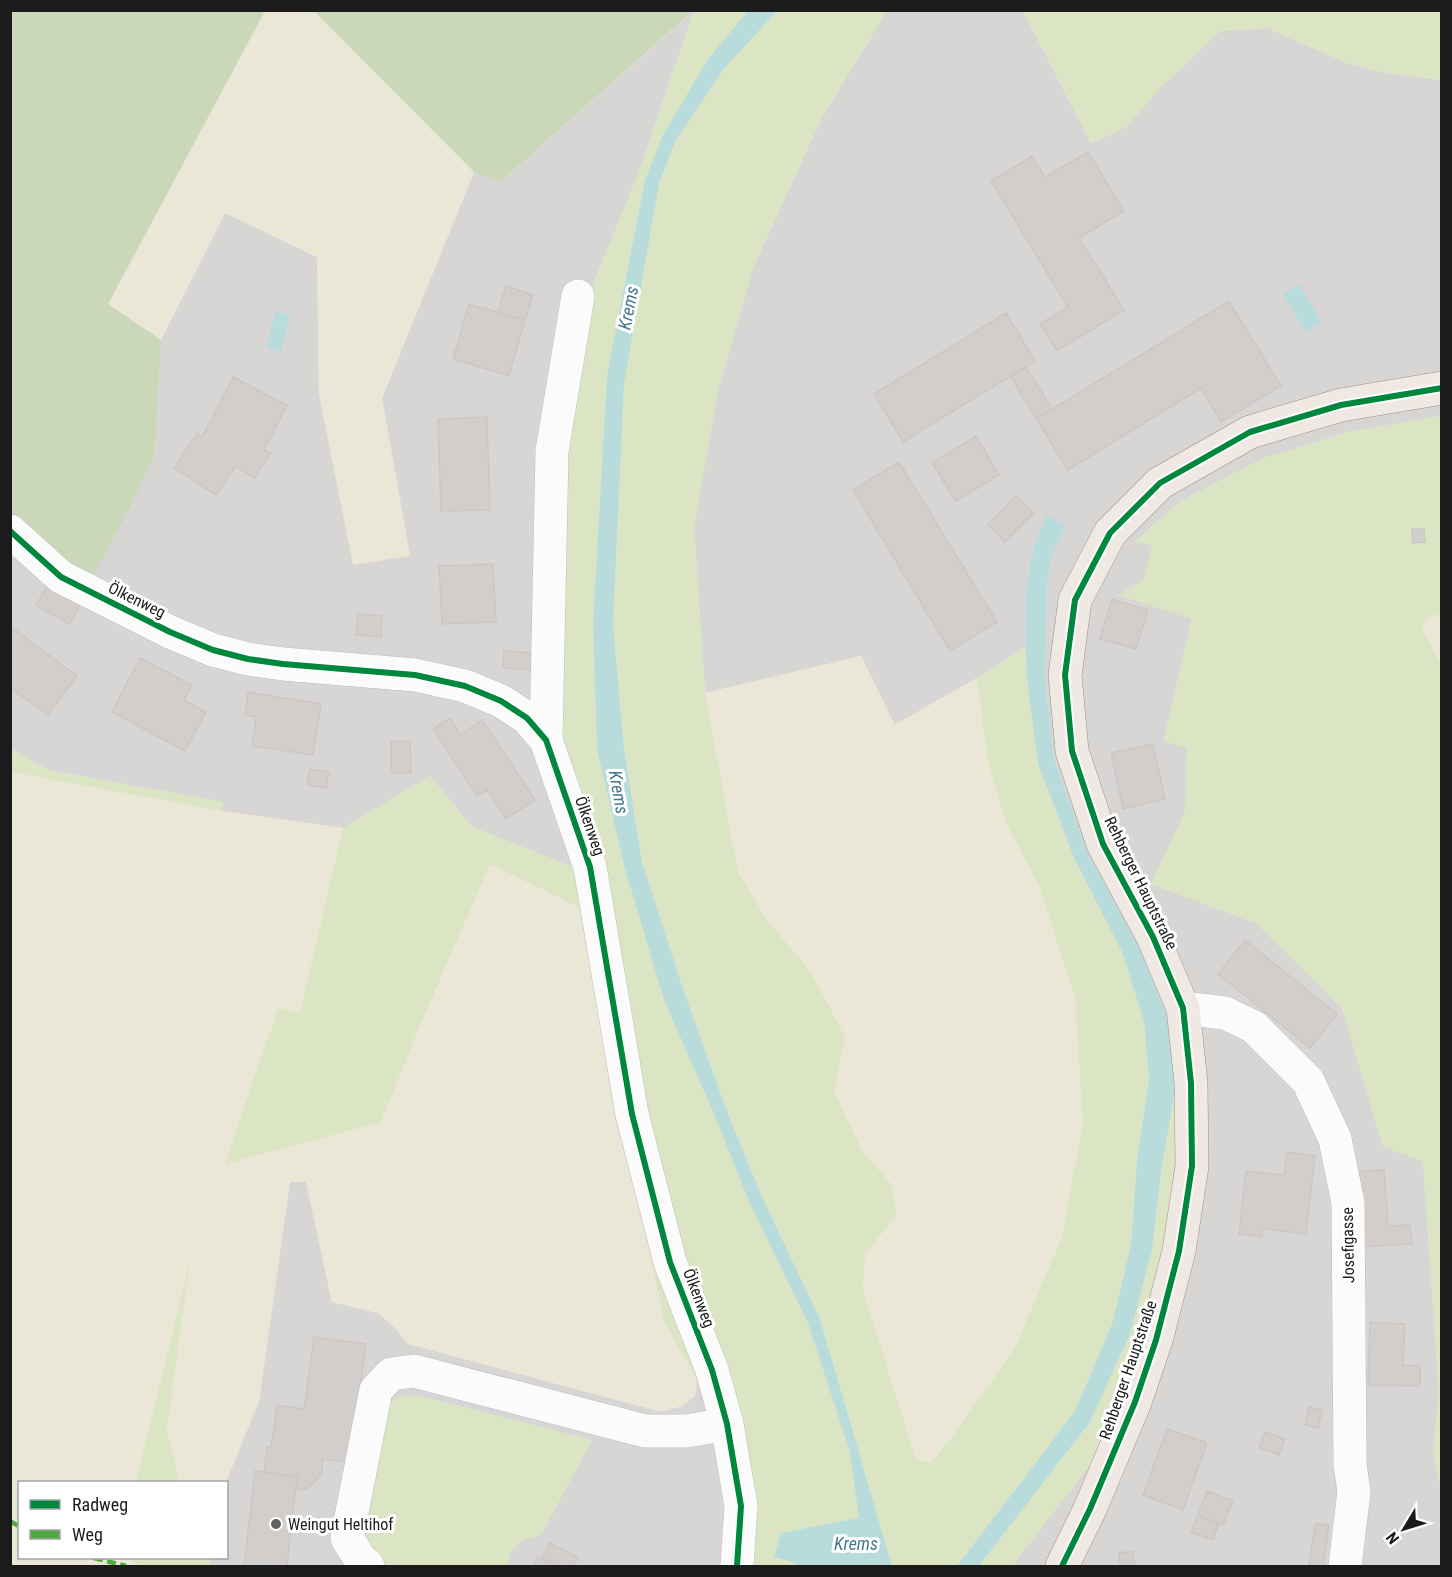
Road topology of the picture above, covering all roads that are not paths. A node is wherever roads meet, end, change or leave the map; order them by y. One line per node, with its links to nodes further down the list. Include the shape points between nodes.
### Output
1 (578, 296): 4 (street, via 552,451)
2 (1442, 388): 5 (main road, Rehberger Hauptstraße, via 1341,405 1250,432 1160,483 1110,533 1075,600 1065,675 1072,751 1103,844 1153,937)
3 (10, 531): 4 (street, Ölkenweg, via 61,578 213,650 284,664 415,675 465,686 501,700 527,718)
4 (546, 740): 6 (street, Ölkenweg, via 590,867 633,1114 670,1262 712,1370)
5 (1182, 1008): 9 (main road, Rehberger Hauptstraße, via 1191,1083 1192,1166 1179,1251 1135,1402); 10 (street, Josefigasse, via 1225,1013 1254,1027 1308,1081 1335,1139 1348,1203 1350,1464 1354,1492)
6 (727, 1424): 7 (street, via 687,1431 645,1431 414,1371 391,1374 376,1390 347,1538); 8 (street, Ölkenweg, via 741,1506)
7 (368, 1566)
8 (737, 1566)
9 (1062, 1566)
10 (1345, 1566)

